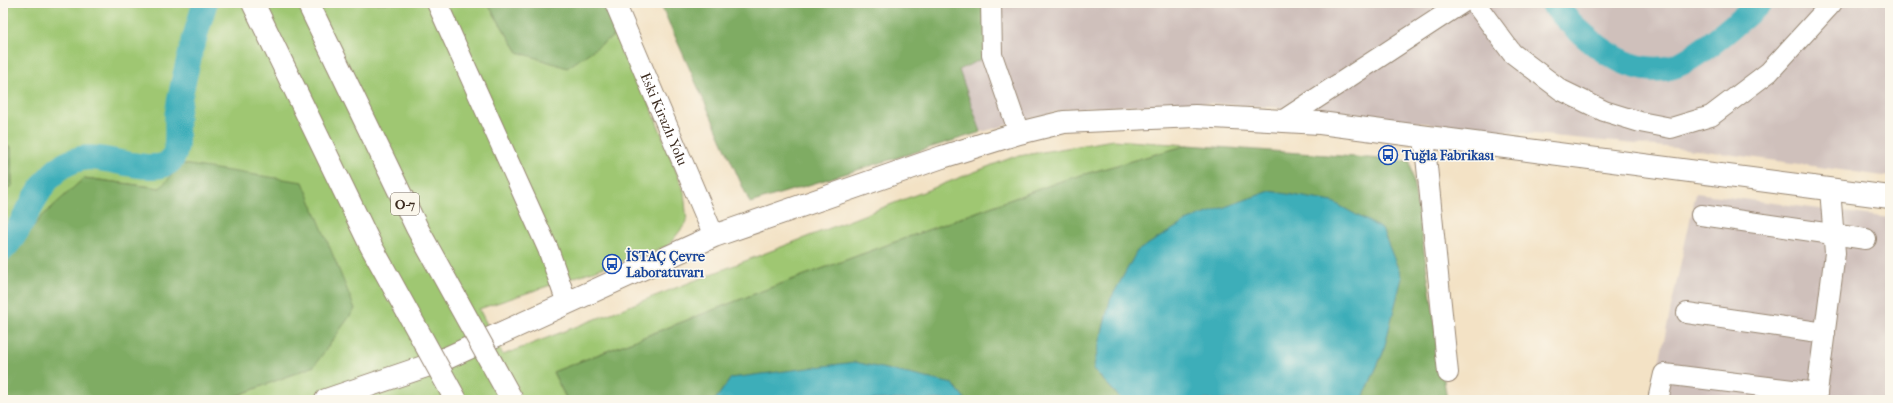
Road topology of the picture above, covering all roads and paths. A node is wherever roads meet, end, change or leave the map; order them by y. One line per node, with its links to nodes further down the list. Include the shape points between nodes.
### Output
1 (253, 3): 24 (main road, bridge, via 371,246)
2 (308, 3): 25 (main road, O-7, bridge, via 417,228)
3 (437, 3): 18 (street, via 548,249)
4 (615, 3): 16 (street, Eski Kirazlı Yolu)
5 (991, 3): 10 (street, via 992,55)
6 (1462, 3): 9 (street)
7 (1475, 3): 8 (street, via 1512,53 1561,90 1604,111 1671,128 1711,116 1768,72)
8 (1832, 3)
9 (1282, 121): 10 (main road, via 1180,117 1064,122); 11 (main road, via 1320,123)
10 (1019, 133): 16 (main road)
11 (1424, 137): 12 (main road); 21 (street)
12 (1830, 189): 13 (main road); 15 (street)
13 (1890, 197)
14 (1701, 215): 15 (street)
15 (1833, 235): 17 (street); 20 (street, via 1835,252)
16 (714, 236): 18 (main road)
17 (1866, 239)
18 (567, 303): 23 (main road, via 438,362)
19 (1687, 313): 20 (street)
20 (1825, 333): 22 (street)
21 (1448, 373)
22 (1816, 397): 26 (street, via 1664,374)
23 (326, 400)
24 (456, 400)
25 (512, 400)
26 (1658, 400)

